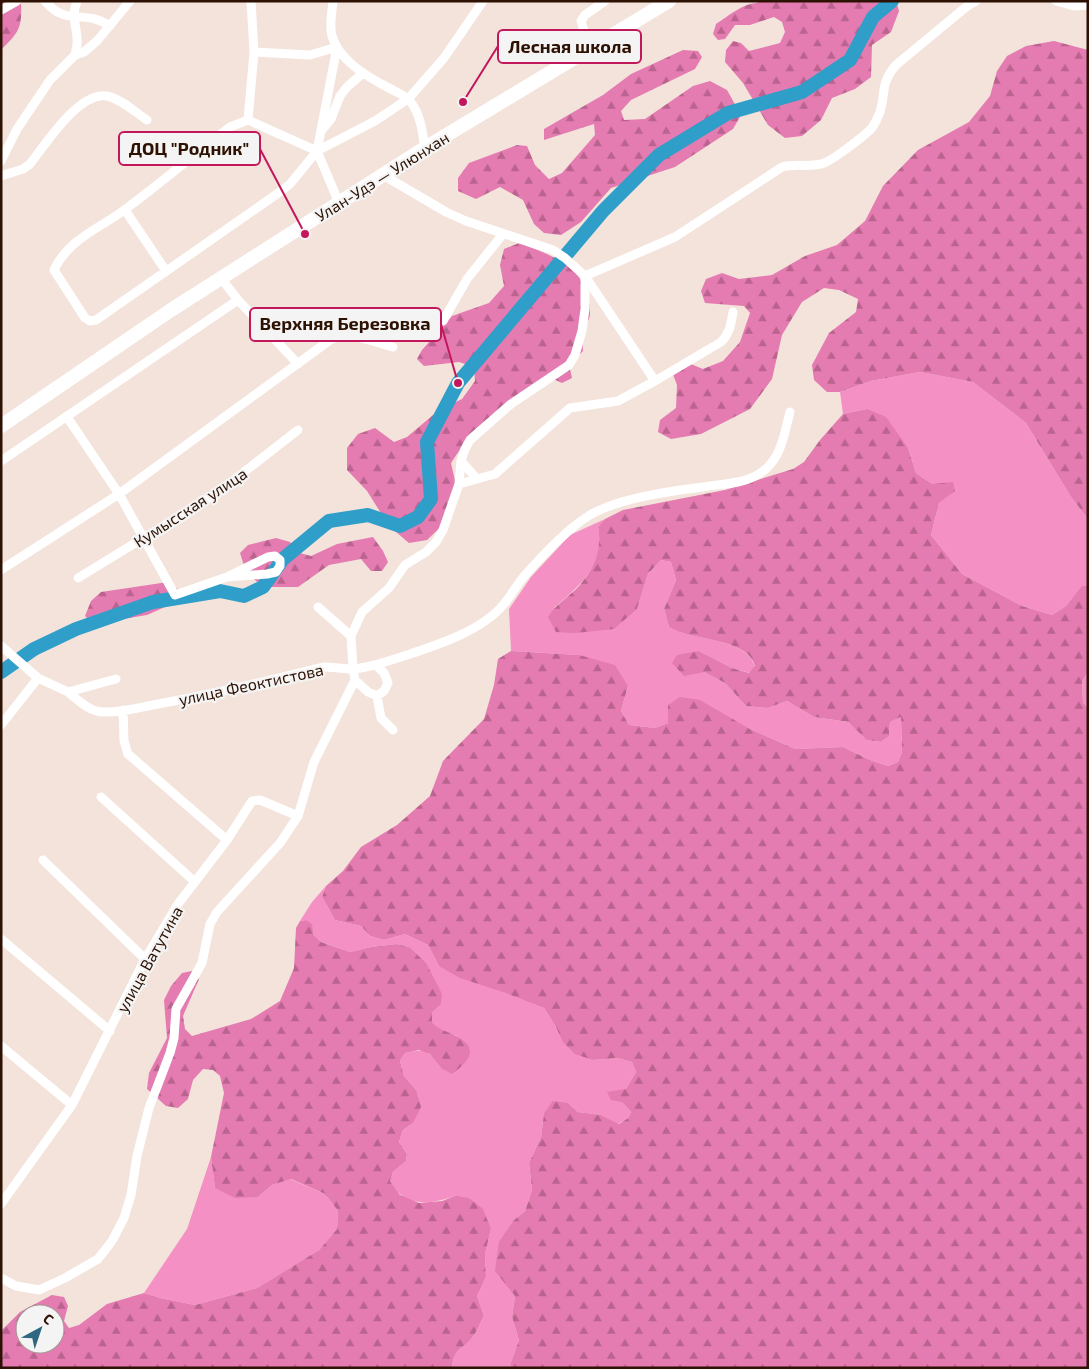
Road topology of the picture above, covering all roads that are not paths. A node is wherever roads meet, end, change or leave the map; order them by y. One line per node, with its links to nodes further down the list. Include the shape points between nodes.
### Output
1 (17, 1): 13 (street)
2 (45, 1): 14 (street, via 57,12)
3 (77, 1): 14 (street)
4 (130, 1): 15 (street)
5 (251, 1): 18 (street)
6 (332, 1): 16 (street, via 330,24)
7 (483, 1): 21 (street, via 444,58)
8 (606, 1): 17 (street, via 581,21)
9 (669, 1): 17 (main road, Улан-Удэ — Улюнхан)
10 (976, 1): 34 (street, via 896,65 883,87 880,110 871,128 833,158 816,165 782,167 675,238)
11 (1056, 1): 12 (street, via 1074,6)
12 (1088, 5)
13 (1, 10)
14 (73, 18): 15 (street, via 97,19); 19 (street, via 77,36)
15 (110, 26): 19 (street, via 90,47)
16 (337, 47): 18 (street, via 310,55); 20 (street); 24 (street)
17 (590, 50): 25 (main road, Улан-Удэ — Улюнхан)
18 (254, 52): 23 (street)
19 (75, 55): 27 (street, via 50,80 22,120)
20 (363, 73): 21 (street); 24 (street, via 340,96 331,119)
21 (408, 99): 25 (street, via 417,112); 26 (street, via 375,121)
22 (147, 120): 29 (street, via 110,96 92,98 63,120 30,164)
23 (248, 120): 26 (street); 31 (street, via 230,127)
24 (320, 132): 26 (street)
25 (424, 148): 28 (main road, Улан-Удэ — Улюнхан)
26 (317, 151): 30 (street); 33 (street, via 284,189)
27 (1, 161)
28 (383, 175): 30 (main road, Улан-Удэ — Улюнхан); 32 (street, via 446,212)
29 (1, 176)
30 (340, 203): 35 (main road, Улан-Удэ — Улюнхан)
31 (126, 210): 33 (street); 33 (street, via 80,239 60,256 54,270 85,318 96,320)
32 (504, 234): 34 (street, via 552,250); 38 (street, via 467,279)
33 (166, 271)
34 (585, 276): 41 (street); 47 (street, via 582,331 569,365 511,404 470,440)
35 (221, 278): 36 (street); 44 (main road, Улан-Удэ — Улюнхан)
36 (238, 300): 40 (street); 43 (street)
37 (733, 312): 41 (street, via 731,328 722,342)
38 (443, 320)
39 (393, 348): 40 (street, via 338,335)
40 (298, 364): 50 (street)
41 (655, 381): 48 (street, via 618,401 570,408 500,470)
42 (790, 412): 58 (street, улица Феоктистова, via 782,446 759,474 740,482 622,502 590,515 526,574 499,609 483,622 434,646)
43 (67, 417): 46 (street); 50 (street)
44 (1, 426)
45 (298, 430): 51 (street, Кумысская улица, via 217,493)
46 (1, 461)
47 (461, 461): 48 (street); 49 (street)
48 (477, 480): 49 (street)
49 (459, 484): 56 (street, via 444,530 436,542 406,564 389,588 362,612)
50 (119, 494): 51 (street); 52 (street)
51 (144, 538): 53 (street, via 175,595); 54 (street, Кумысская улица)
52 (1, 570)
53 (227, 577): 53 (street, via 268,556 280,560 276,572)
54 (78, 578)
55 (318, 607): 56 (street)
56 (351, 636): 59 (street)
57 (1, 646): 60 (street, улица Феоктистова)
58 (376, 665): 59 (street, улица Феоктистова); 64 (street, via 388,682)
59 (352, 669): 62 (street); 65 (street, улица Феоктистова, via 323,667 204,696)
60 (38, 678): 63 (street, улица Феоктистова); 66 (street)
61 (116, 679): 63 (street)
62 (355, 680): 64 (street); 69 (street, via 314,762)
63 (68, 692): 65 (street, улица Феоктистова, via 96,711)
64 (377, 696): 67 (street, via 381,718)
65 (123, 710): 70 (street, via 124,741 128,754)
66 (1, 725)
67 (393, 730)
68 (101, 798): 72 (street)
69 (298, 816): 70 (street, улица Ватутина, via 260,800 252,800); 79 (street, via 280,843 217,912 210,924 202,963 176,1009 174,1038 149,1108 131,1195 112,1241 98,1259 39,1290 16,1286)
70 (227, 840): 72 (street, улица Ватутина)
71 (43, 860): 74 (street)
72 (195, 882): 74 (street, улица Ватутина)
73 (1, 939): 75 (street)
74 (145, 959): 75 (street, улица Ватутина)
75 (110, 1031): 77 (street, улица Ватутина)
76 (1, 1046): 77 (street)
77 (72, 1106): 78 (street, улица Ватутина)
78 (1, 1204)
79 (1, 1278)

